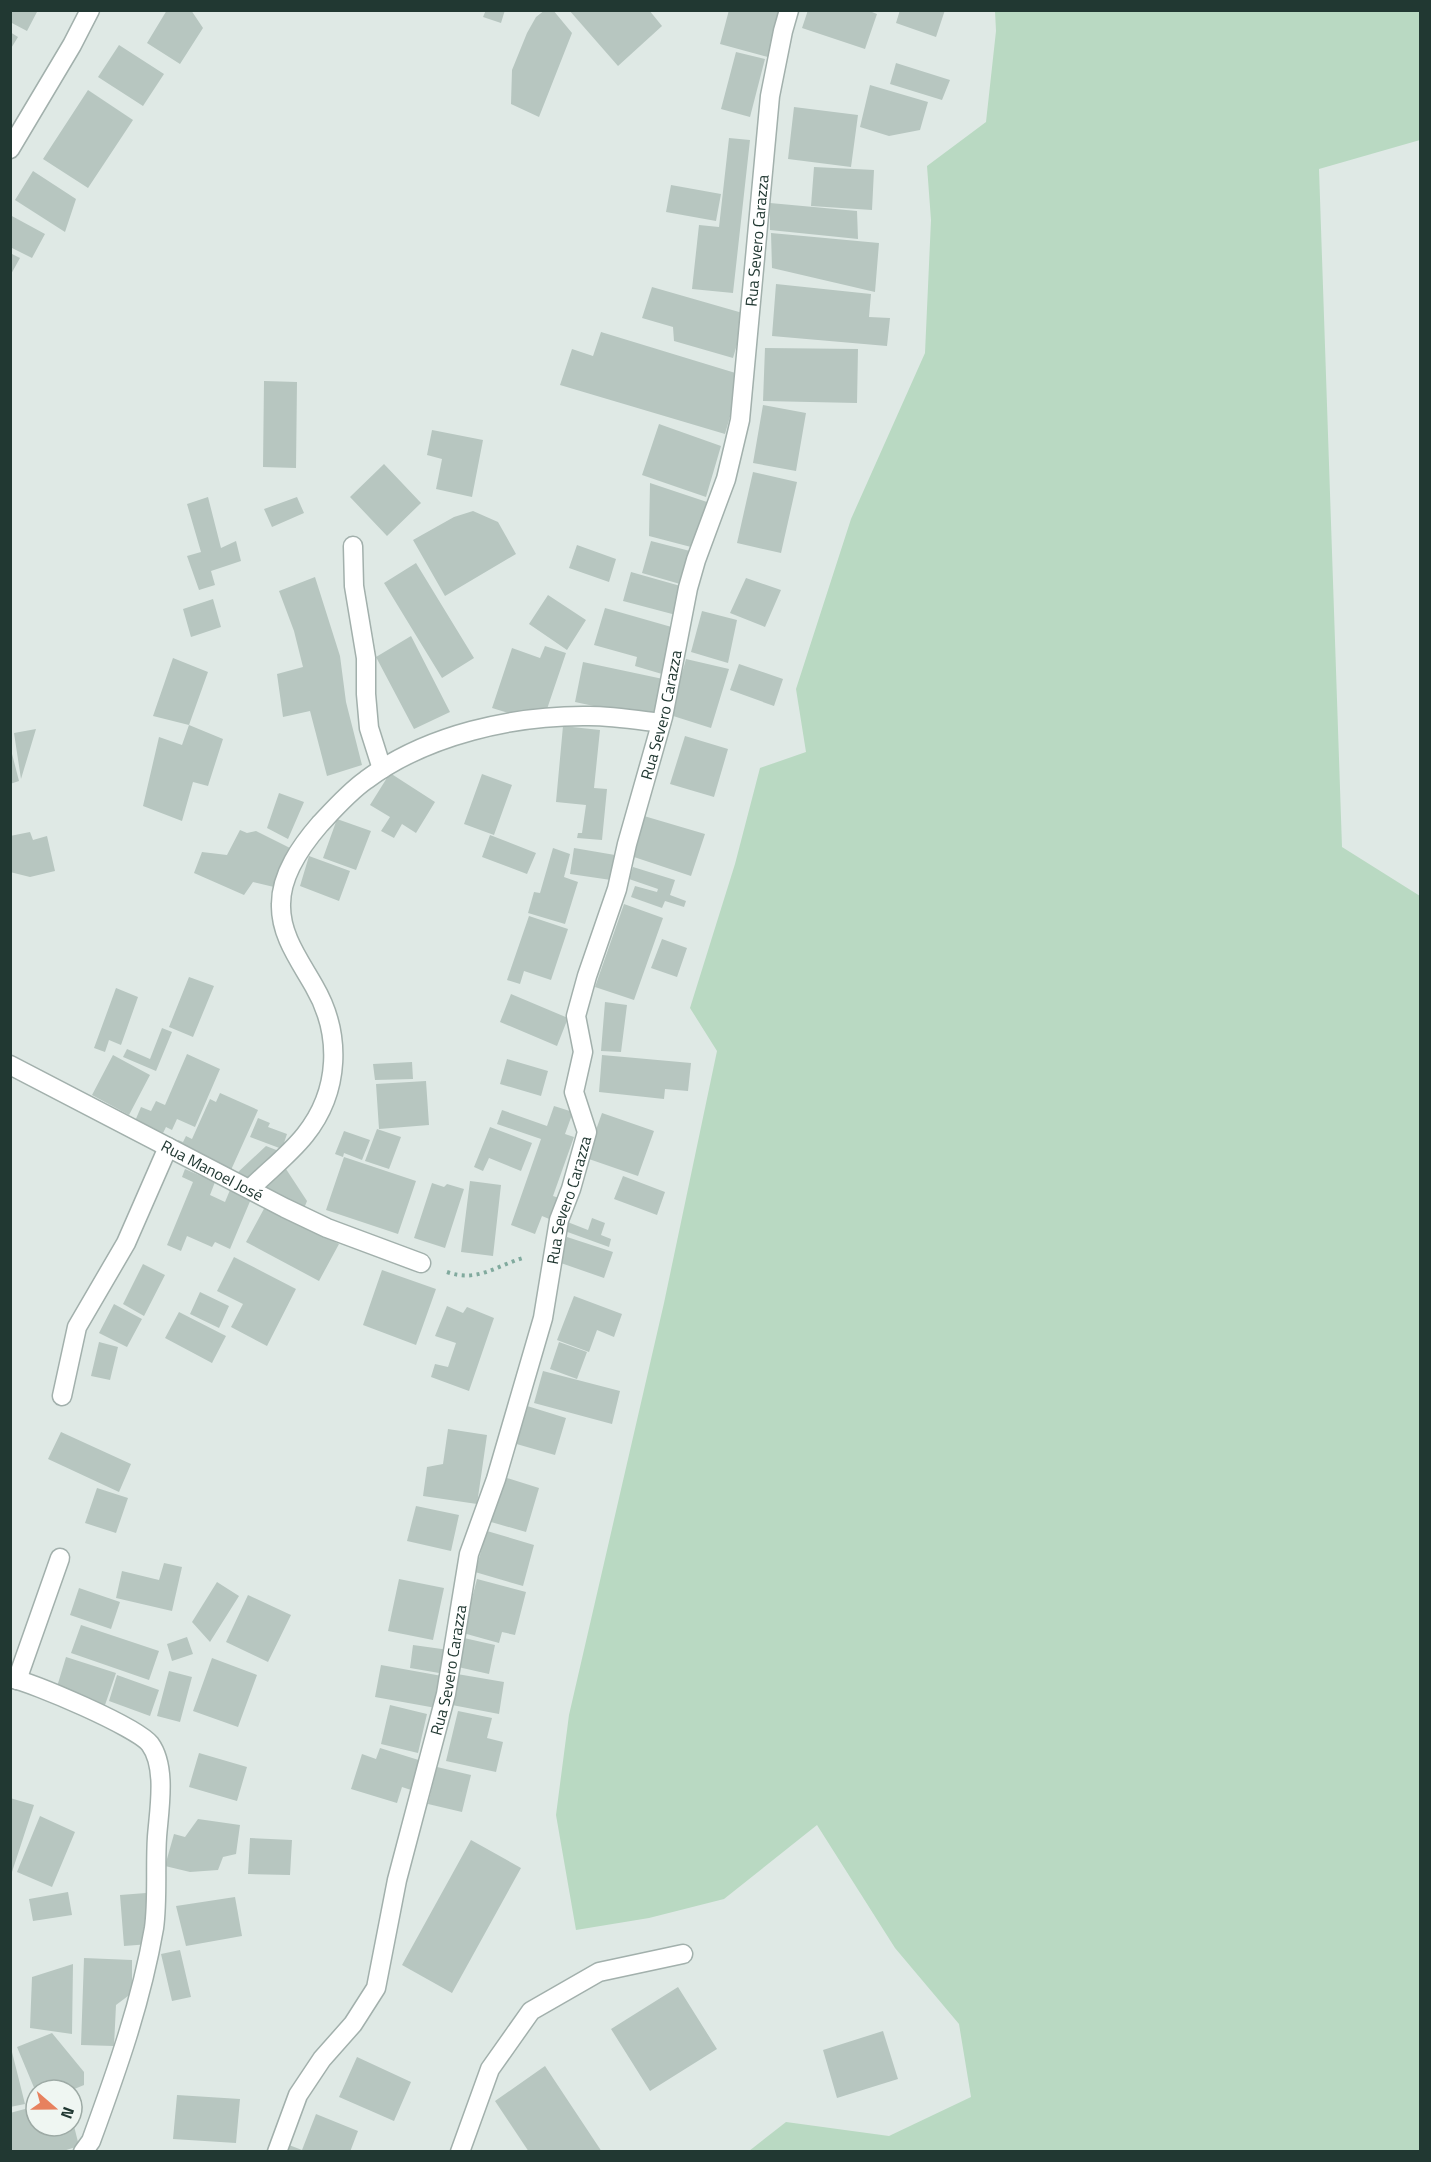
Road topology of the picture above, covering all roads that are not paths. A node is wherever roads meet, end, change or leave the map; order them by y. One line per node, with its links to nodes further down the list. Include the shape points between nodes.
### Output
1 (90, 10): 3 (street)
2 (789, 10): 5 (street, Rua Severo Carazza, via 770,96 740,420 726,479 688,588)
3 (10, 149)
4 (353, 546): 6 (street, via 354,586 366,658 369,728)
5 (661, 723): 6 (street, via 590,716 524,719 436,742); 16 (street, Rua Severo Carazza, via 617,889 576,1016 583,1052 573,1092 587,1132 560,1220 540,1329 496,1479 469,1554 446,1694 397,1880 376,1988 298,2095)
6 (382, 769): 9 (street, via 364,781 307,840 283,887 282,922 328,1013 334,1054 325,1098 306,1133)
7 (12, 1070): 8 (street, Rua Manoel José)
8 (168, 1147): 9 (street, Rua Manoel José); 11 (street, via 126,1243 77,1327)
9 (250, 1189): 10 (street, Rua Manoel José, via 327,1228)
10 (421, 1263)
11 (62, 1396)
12 (60, 1558): 13 (street)
13 (14, 1679): 15 (street, via 102,1714 149,1742 158,1762 154,1925 126,2047 91,2141)
14 (683, 1954): 17 (street, via 599,1972 531,2011 490,2069)
15 (83, 2151)
16 (277, 2151)
17 (460, 2151)

